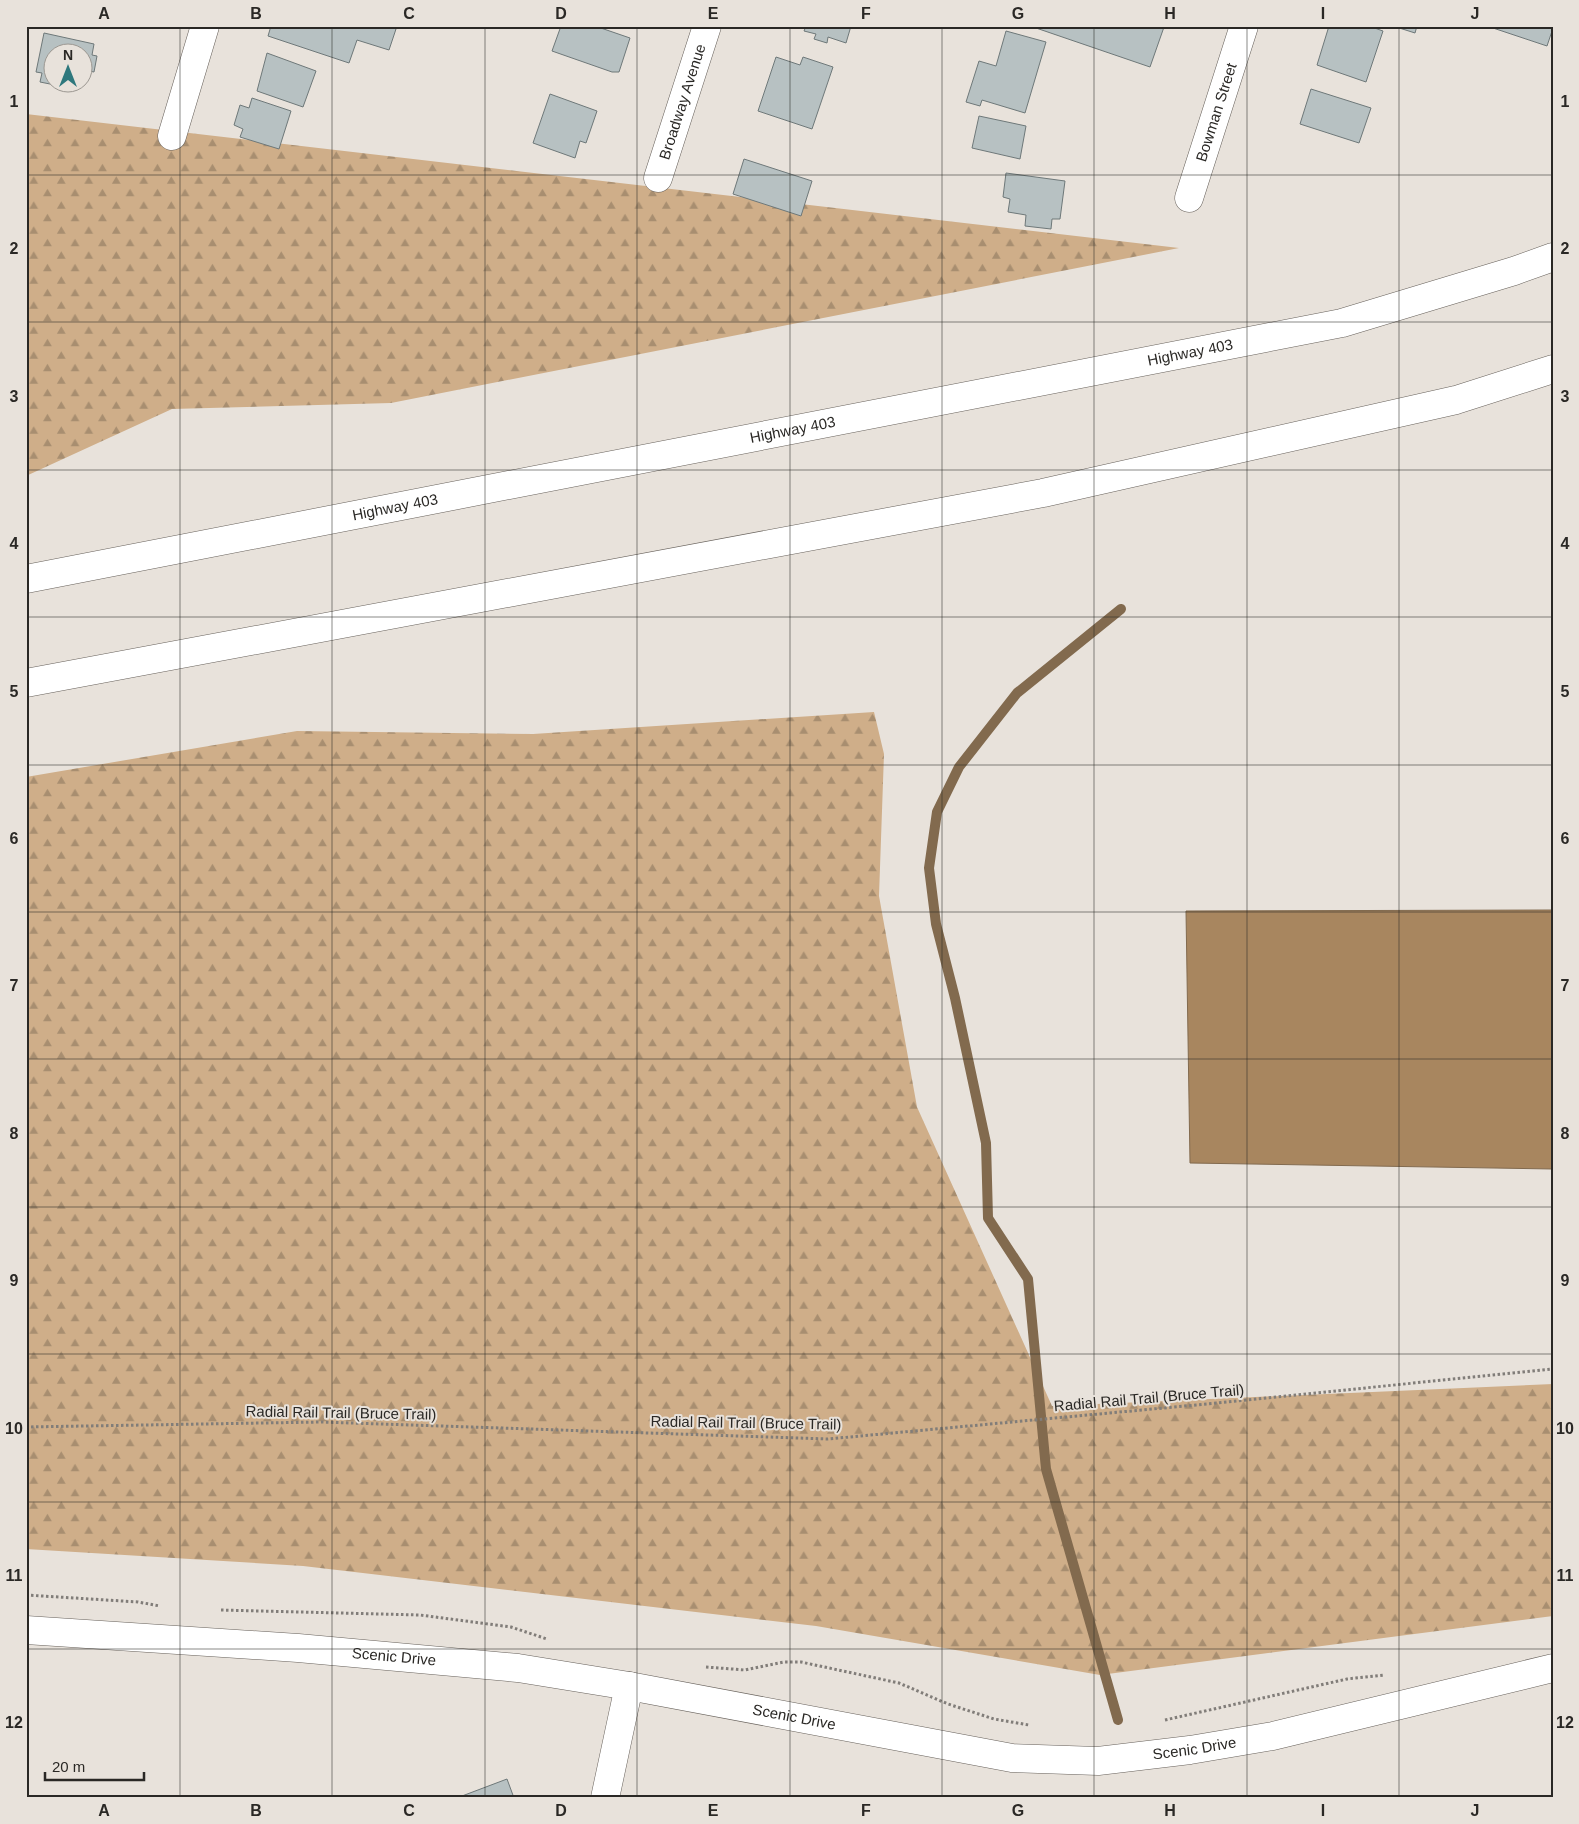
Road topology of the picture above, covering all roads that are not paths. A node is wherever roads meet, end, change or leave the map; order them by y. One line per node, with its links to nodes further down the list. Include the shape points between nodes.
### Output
1 (205, 26): 4 (main road)
2 (707, 26): 5 (main road, Broadway Avenue)
3 (1244, 26): 6 (main road, Bowman Street)
4 (172, 136)
5 (658, 178)
6 (1189, 198)
7 (1553, 257): 9 (main road, Highway 403, via 1342,323)
8 (1553, 368): 10 (main road, via 1456,400 1043,493)
9 (26, 579)
10 (26, 683)
11 (26, 1630): 13 (main road, Scenic Drive, via 298,1648 518,1668)
12 (1553, 1668): 13 (main road, Scenic Drive, via 1274,1736 1098,1761 1012,1758)
13 (629, 1686): 14 (main road)
14 (605, 1798)

